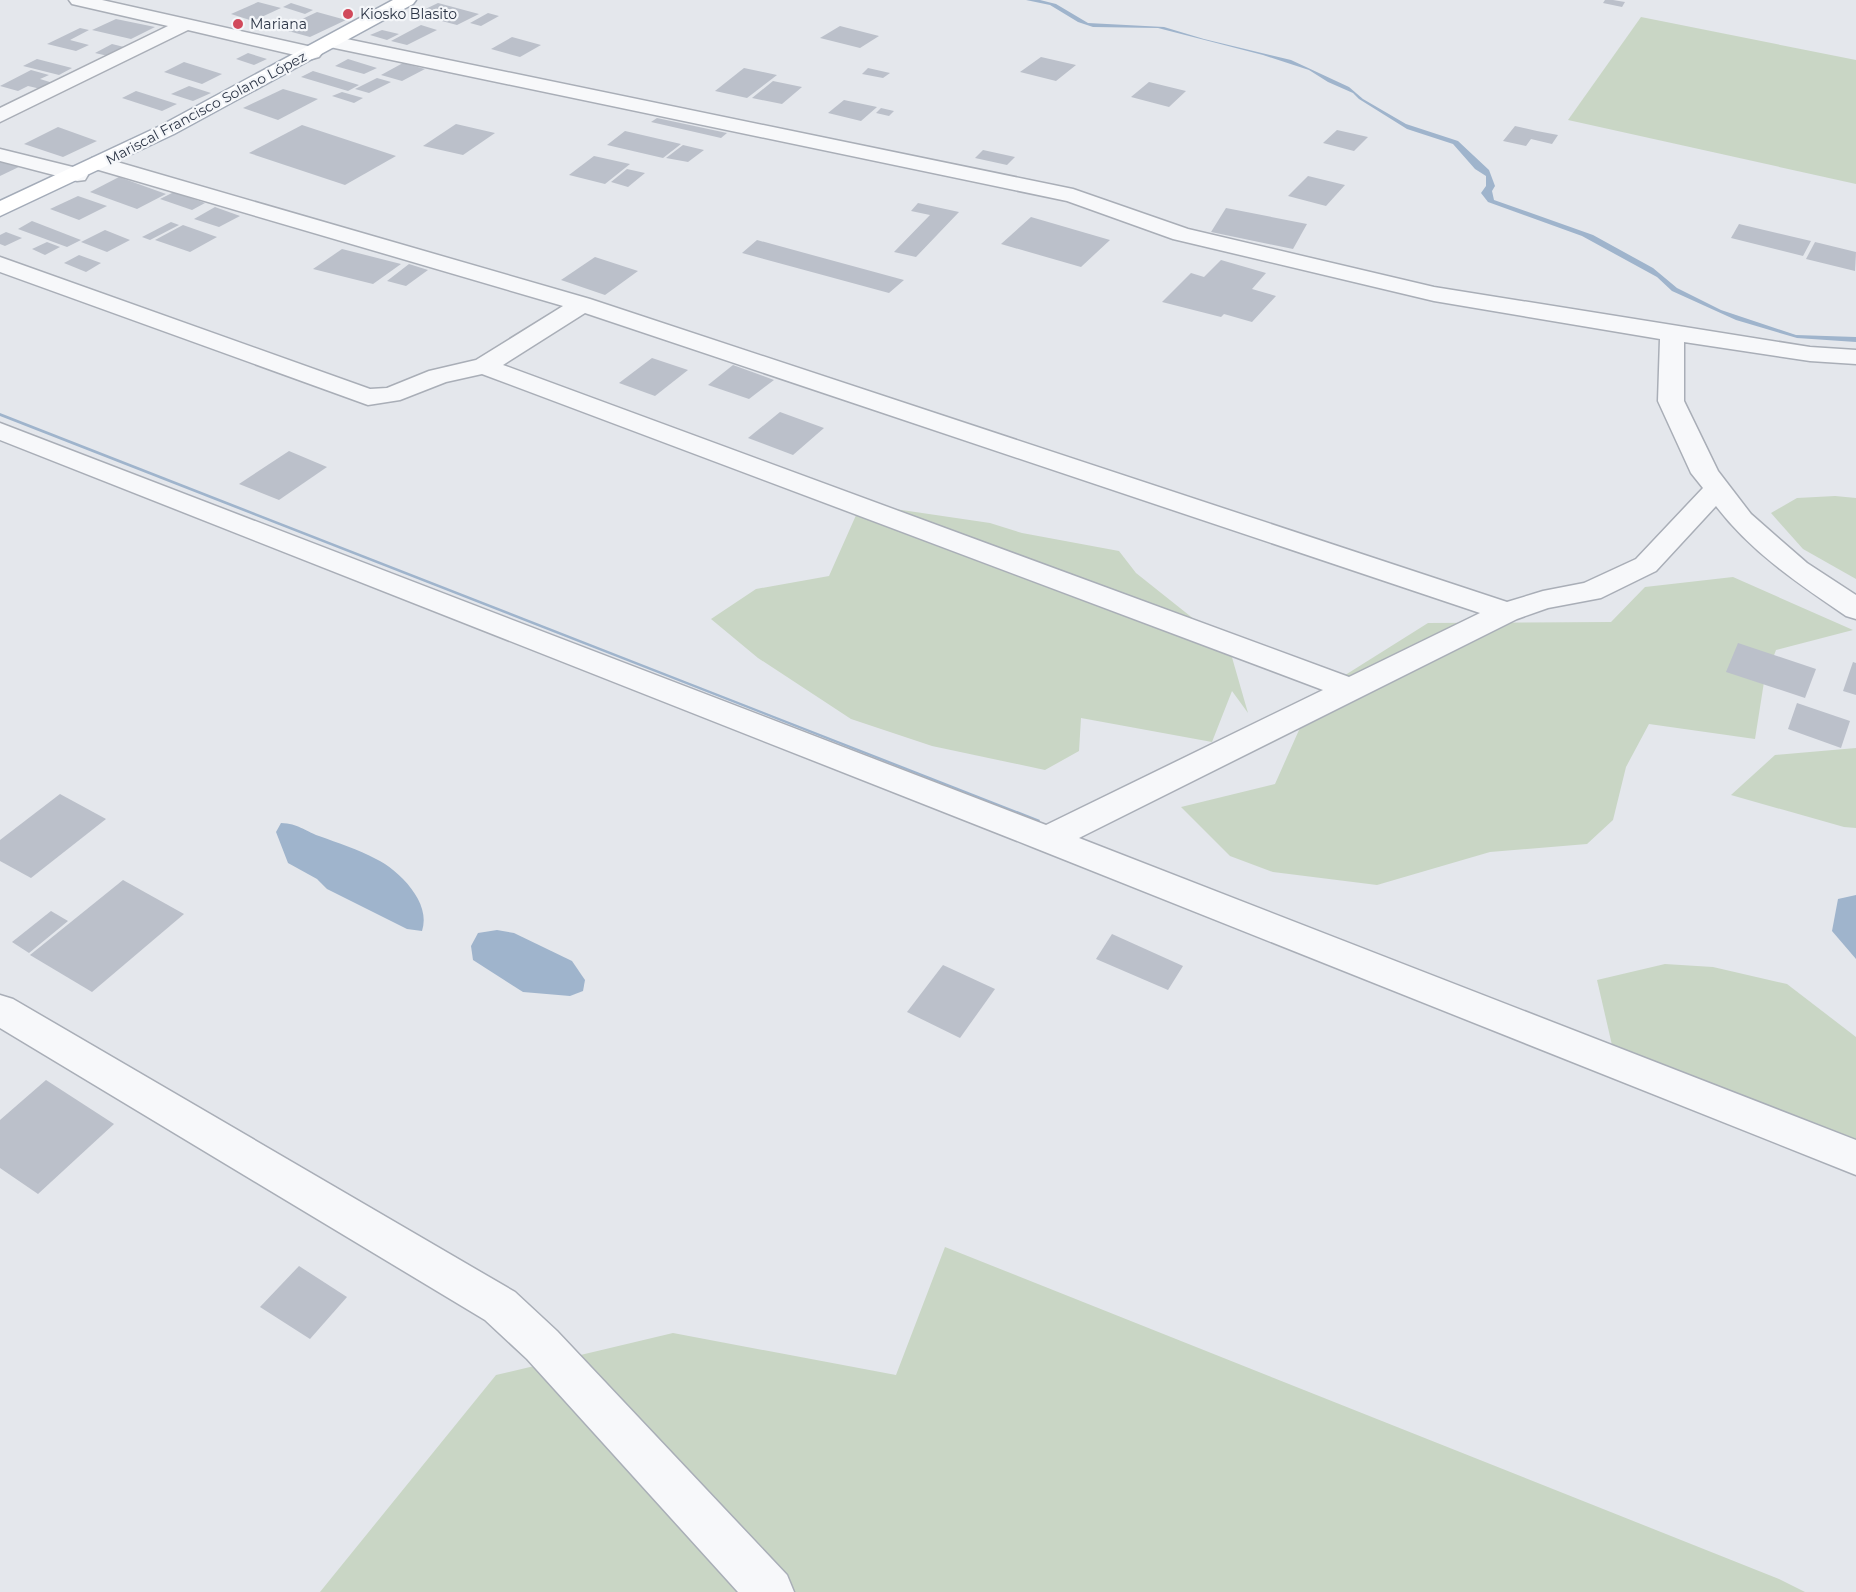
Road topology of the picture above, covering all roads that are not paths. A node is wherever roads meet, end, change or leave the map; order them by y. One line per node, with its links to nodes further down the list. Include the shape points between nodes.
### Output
1 (78, 0): 3 (street)
2 (407, 0): 4 (main road, Mariscal Francisco Solano López)
3 (186, 24): 5 (street); 6 (street)
4 (332, 42): 5 (main road, Mariscal Francisco Solano López); 13 (street, via 1072,196 1181,234 1434,294)
5 (312, 53): 8 (main road, Mariscal Francisco Solano López)
6 (0, 116)
7 (0, 155): 9 (street)
8 (100, 163): 9 (main road, Mariscal Francisco Solano López); 12 (street)
9 (77, 175): 10 (main road, Mariscal Francisco Solano López)
10 (0, 209)
11 (0, 264): 15 (street, via 368,397 391,395 438,376)
12 (582, 304): 15 (street); 19 (street)
13 (1672, 333): 14 (street); 17 (street, via 1671,401 1705,473)
14 (1856, 357)
15 (484, 366): 20 (street)
16 (0, 430): 21 (street)
17 (1717, 489): 18 (street, via 1741,520 1797,569); 19 (street, via 1646,565 1590,591)
18 (1856, 609)
19 (1507, 612): 20 (street)
20 (1351, 689): 21 (street)
21 (1047, 839): 23 (street)
22 (0, 1010): 24 (street, via 500,1306 542,1345)
23 (1856, 1158)
24 (770, 1592)

